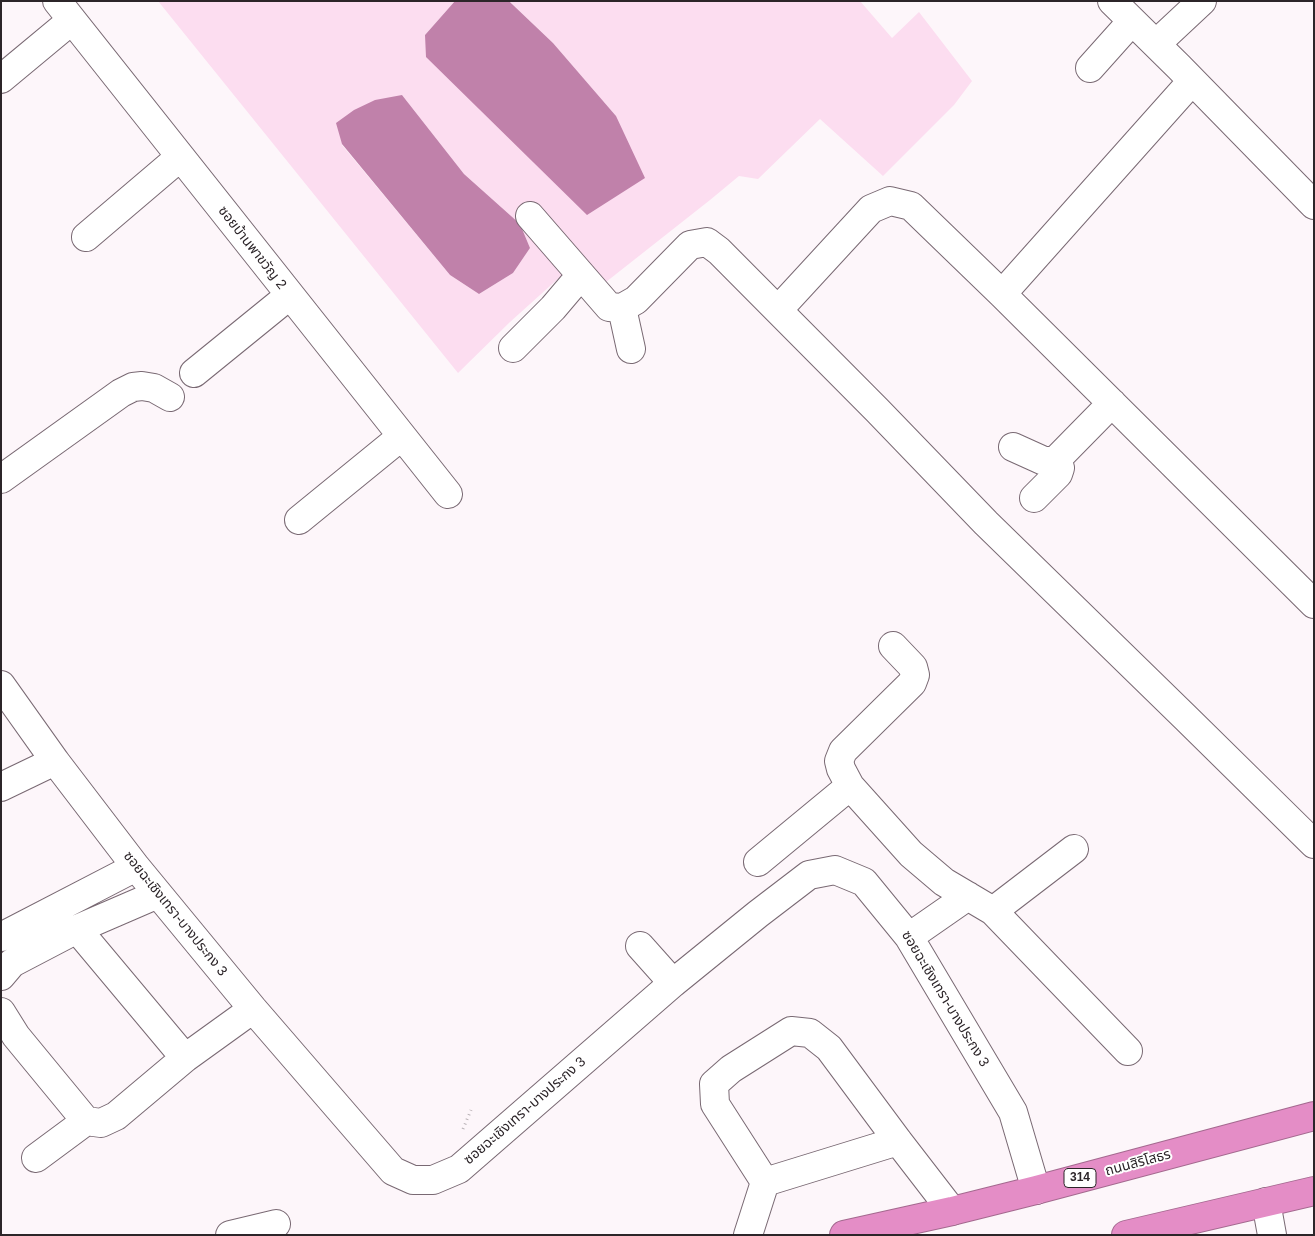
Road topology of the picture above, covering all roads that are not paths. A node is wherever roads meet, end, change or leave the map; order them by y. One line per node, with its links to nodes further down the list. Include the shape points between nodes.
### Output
1 (1112, 1): 4 (street)
2 (1202, 1): 5 (street)
3 (64, 11): 7 (street); 9 (street, ซอยบ้านพาขวัญ 2)
4 (1132, 21): 5 (street); 6 (street)
5 (1156, 44): 8 (street)
6 (1090, 68)
7 (1, 79)
8 (1192, 81): 10 (street); 14 (street)
9 (180, 157): 12 (street); 15 (street, ซอยบ้านพาขวัญ 2)
10 (1314, 205)
11 (530, 216): 13 (street)
12 (86, 237)
13 (581, 275): 16 (street, via 609,307); 18 (street)
14 (1002, 294): 17 (street, via 911,206 890,201 870,209); 22 (street)
15 (290, 295): 20 (street); 23 (street, ซอยบ้านพาขวัญ 2)
16 (622, 308): 17 (street, via 636,300 690,245 707,242); 19 (street)
17 (778, 310): 36 (street, via 986,523)
18 (514, 348)
19 (632, 349)
20 (194, 373)
21 (170, 397): 26 (street, via 154,388 133,387)
22 (1112, 403): 25 (street); 30 (street)
23 (402, 436): 27 (street, ซอยบ้านพาขวัญ 2); 29 (street)
24 (1013, 447): 25 (street, via 1044,461)
25 (1058, 459): 28 (street, via 1058,474)
26 (1, 479)
27 (448, 494)
28 (1034, 498)
29 (298, 520)
30 (1314, 604)
31 (893, 646): 34 (street, via 913,667 915,675 912,683 843,750 839,761)
32 (4, 692): 33 (street, ซอยฉะเชิงเทรา-บางประกง 3)
33 (55, 761): 35 (street); 39 (street, ซอยฉะเชิงเทรา-บางประกง 3)
34 (850, 786): 38 (street); 41 (street, via 911,854 944,882)
35 (1, 787)
36 (1314, 844)
37 (1074, 849): 42 (street)
38 (758, 862)
39 (136, 868): 40 (street, ซอยฉะเชิงเทรา-บางประกง 3); 44 (street)
40 (158, 894): 43 (street); 49 (street, ซอยฉะเชิงเทรา-บางประกง 3)
41 (968, 896): 42 (street); 45 (street)
42 (993, 911): 51 (street)
43 (77, 929): 47 (street, via 12,964); 52 (street)
44 (1, 937)
45 (909, 937): 48 (street, ซอยฉะเชิงเทรา-บางประกง 3, via 864,882 835,870 808,875); 58 (street, ซอยฉะเชิงเทรา-บางประกง 3, via 1013,1112)
46 (640, 946): 48 (street)
47 (1, 976)
48 (673, 983): 49 (street, ซอยฉะเชิงเทรา-บางประกง 3, via 459,1169 433,1180 413,1180 393,1171)
49 (253, 1009): 52 (street)
50 (1, 1012): 54 (street, via 16,1036)
51 (1128, 1051)
52 (185, 1058): 54 (street, via 116,1116 101,1123)
53 (1314, 1116): 58 (highway, ถนนสิริโสธร / 314)
54 (86, 1121): 56 (street)
55 (898, 1141): 57 (street); 57 (street, via 829,1048 810,1033 791,1031 731,1069 714,1084 715,1104); 61 (street)
56 (36, 1158)
57 (765, 1182): 64 (street)
58 (1036, 1190): 61 (highway, ถนนสิริโสธร / 314)
59 (1314, 1191): 60 (highway)
60 (1266, 1202): 66 (highway); 67 (street)
61 (952, 1211): 65 (highway, ถนนสิริโสธร / 314)
62 (276, 1224): 63 (street)
63 (230, 1235)
64 (748, 1235)
65 (844, 1235)
66 (1126, 1235)
67 (1272, 1235)

